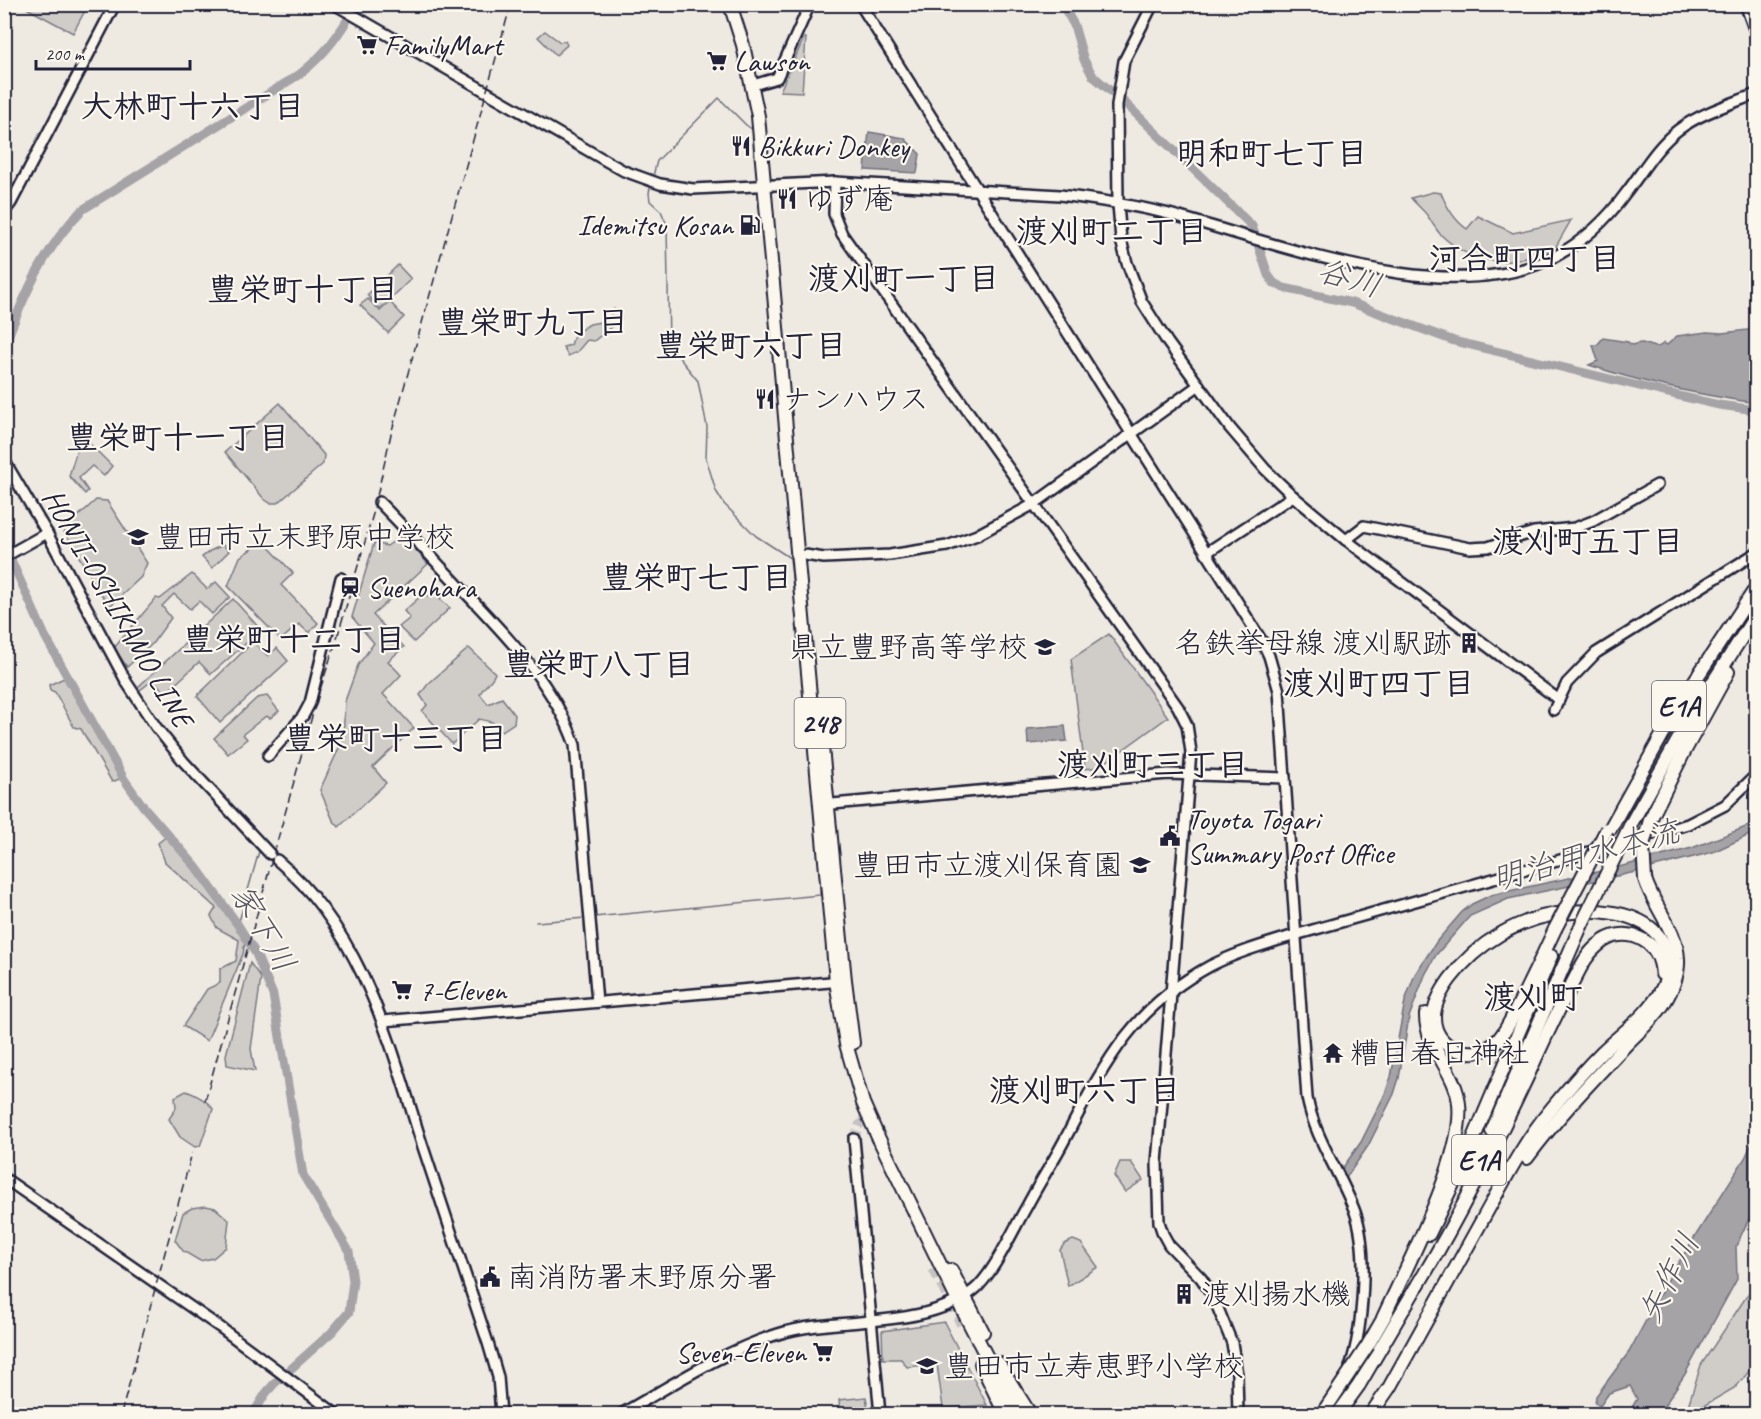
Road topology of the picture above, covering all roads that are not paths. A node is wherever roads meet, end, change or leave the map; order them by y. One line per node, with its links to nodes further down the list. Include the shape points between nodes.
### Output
1 (115, 4): 16 (street)
2 (334, 4): 13 (street, via 624,171 660,184 693,189)
3 (730, 4): 10 (highway, 248)
4 (738, 4): 10 (highway, 248)
5 (810, 4): 10 (street, via 777,78)
6 (860, 4): 14 (street)
7 (1153, 4): 15 (street, via 1122,70 1117,105)
8 (1745, 4): 9 (street)
9 (1756, 34)
10 (756, 84): 13 (highway, 248)
11 (1756, 94): 15 (street, via 1706,114 1679,130 1655,152 1615,207 1592,231 1556,257 1523,270 1474,278 1359,266)
12 (835, 182): 13 (street); 14 (street); 23 (street, via 834,214 842,234)
13 (768, 186): 28 (highway, 248); 40 (highway, 248)
14 (976, 190): 15 (street, via 1059,195); 18 (street)
15 (1118, 204): 17 (street, via 1122,240 1136,288)
16 (4, 212)
17 (1199, 385): 18 (street); 21 (street, via 1246,447)
18 (1131, 433): 23 (street); 27 (street)
19 (4, 460): 24 (street, HONJI-OSHIKAMO LINE)
20 (1657, 485): 25 (street, via 1575,528 1534,532 1488,547 1470,548 1364,526)
21 (1293, 496): 25 (street); 27 (street)
22 (379, 502): 46 (street, via 516,648 536,672 568,726 575,745)
23 (1034, 504): 28 (street, via 997,526 947,546 879,556); 37 (street, via 1178,707 1190,737)
24 (47, 533): 29 (street); 48 (street, HONJI-OSHIKAMO LINE, via 127,682 156,727 184,762 315,898 355,959)
25 (1346, 540): 34 (street)
26 (1756, 553): 34 (street, via 1596,653 1568,683)
27 (1206, 554): 39 (street, via 1269,656 1279,691)
28 (805, 555): 40 (highway, 248)
29 (4, 557)
30 (341, 578): 36 (street, via 310,703)
31 (1756, 588): 41 (highway, E1A, bridge, via 1646,763)
32 (1756, 615): 53 (highway, E1A, bridge, via 1692,715 1632,822 1581,926 1476,1168)
33 (1756, 621): 44 (highway, bridge, via 1650,820 1643,845 1651,895 1675,944 1678,966)
34 (1559, 700): 35 (street)
35 (1554, 710)
36 (268, 756)
37 (1189, 774): 39 (street); 40 (street); 45 (street)
38 (1756, 775): 42 (street, via 1725,805 1688,824)
39 (1285, 778): 42 (street)
40 (825, 805): 43 (highway, 248)
41 (1558, 930): 47 (highway, via 1498,1040 1476,1053 1445,1044 1436,1027 1436,1008 1442,992 1460,968 1497,936 1523,923 1557,914 1613,914 1638,920 1656,933 1666,950 1668,969 1662,990); 55 (highway, E1A, via 1465,1159)
42 (1295, 935): 45 (street, via 1212,965); 66 (street, via 1307,1098 1312,1119 1359,1224 1360,1316)
43 (841, 981): 46 (street); 49 (highway, 248, via 846,1044); 54 (highway, 248, via 873,1111)
44 (1673, 986): 55 (highway, via 1676,958 1665,932 1640,913 1606,905 1562,906 1520,916 1482,937 1451,965 1432,994 1426,1017 1430,1037 1457,1091 1458,1130 1436,1198); 68 (highway, via 1654,1017 1526,1158)
45 (1172, 992): 54 (street, via 1149,1008 1116,1047 1000,1254 980,1283); 64 (street, via 1157,1163 1159,1222 1169,1245 1199,1277 1220,1311 1234,1348)
46 (597, 1002): 48 (street)
47 (1649, 1008): 53 (highway, via 1662,980 1654,949 1626,934 1598,944 1574,979 1482,1171); 67 (highway, via 1596,1058 1541,1123)
48 (382, 1021): 60 (street, HONJI-OSHIKAMO LINE, via 488,1343 498,1377)
49 (856, 1081): 52 (highway, 248, via 863,1113); 54 (highway, 248, via 877,1136)
50 (854, 1139): 56 (street)
51 (4, 1178): 59 (street, via 213,1322)
52 (934, 1268)
53 (1418, 1285): 66 (highway, E1A, bridge)
54 (961, 1298): 56 (street, via 919,1315); 58 (highway, 248); 58 (highway, 248, via 1008,1399)
55 (1383, 1318): 65 (highway, E1A, bridge)
56 (872, 1321): 61 (street, via 809,1327 750,1344); 62 (street)
57 (962, 1324): 63 (highway)
58 (1023, 1412)
59 (336, 1414)
60 (501, 1414)
61 (621, 1414)
62 (880, 1414)
63 (1005, 1414)
64 (1238, 1414)
65 (1322, 1414)
66 (1339, 1414)
67 (1371, 1414)
68 (1380, 1414)

